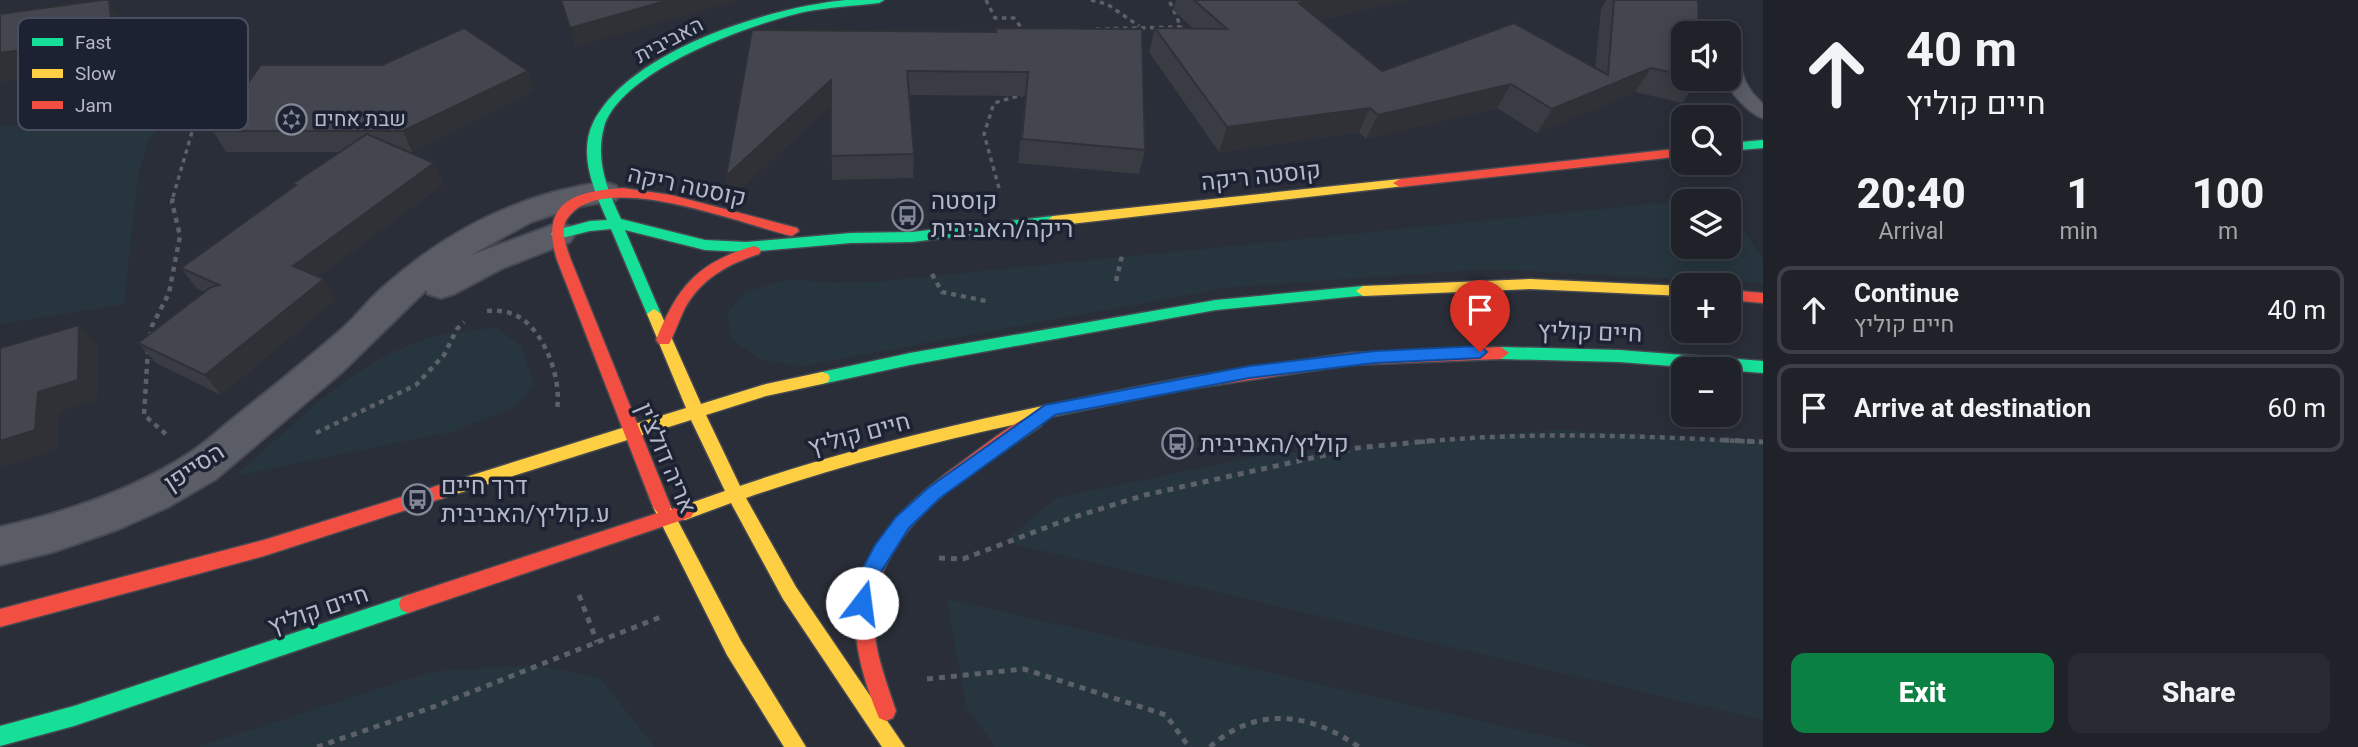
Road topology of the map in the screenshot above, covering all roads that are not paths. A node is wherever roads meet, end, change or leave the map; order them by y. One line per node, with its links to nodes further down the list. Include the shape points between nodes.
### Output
1 (879, 0): 7 (street, האביבית, via 800,10 748,25 701,43 627,88 597,125 593,141 594,163)
2 (1741, 91): 3 (lane)
3 (1763, 113)
4 (1763, 145): 5 (street)
5 (1741, 146)
6 (1671, 153): 9 (street, קוסטה ריקה, via 912,237)
7 (611, 208): 8 (street, הסייפן, via 590,226); 8 (street, via 572,205 559,221); 9 (street, קוסטה ריקה, via 644,196 773,228); 10 (street, קוסטה ריקה, via 641,226 715,246); 14 (street, הסייפן, via 576,195 539,206 478,236 421,274); 15 (street, אריה דולצ'ין)
8 (558, 234): 14 (street, הסייפן, via 467,271); 19 (street, אריה דולצ'ין)
9 (843, 239): 10 (street, קוסטה ריקה)
10 (784, 246): 15 (street, via 749,252 702,275 677,304)
11 (1671, 290): 18 (street, חיים קוליץ, via 1517,284 1333,292 1216,305 910,359 766,390)
12 (1741, 296): 13 (street)
13 (1763, 298)
14 (358, 335): 22 (street, הסייפן, via 203,466 128,508)
15 (664, 340): 18 (street, אריה דולצ'ין)
16 (1763, 367): 17 (street, חיים קוליץ, via 1585,353 1375,357 1249,372)
17 (1051, 409): 20 (street, חיים קוליץ, via 906,443); 27 (street, via 934,493 902,522 867,577 863,630 874,684)
18 (697, 411): 19 (street, חיים קוליץ); 20 (street, אריה דולצ'ין)
19 (631, 432): 21 (street, אריה דולצ'ין); 23 (street, חיים קוליץ, via 264,548)
20 (737, 493): 21 (street, חיים קוליץ); 26 (street, אריה דולצ'ין, via 777,570)
21 (666, 517): 24 (street, חיים קוליץ, via 74,716); 25 (street, אריה דולצ'ין, via 706,600)
22 (0, 546)
23 (0, 618)
24 (0, 736)
25 (796, 747)
26 (895, 747)
27 (902, 747)

